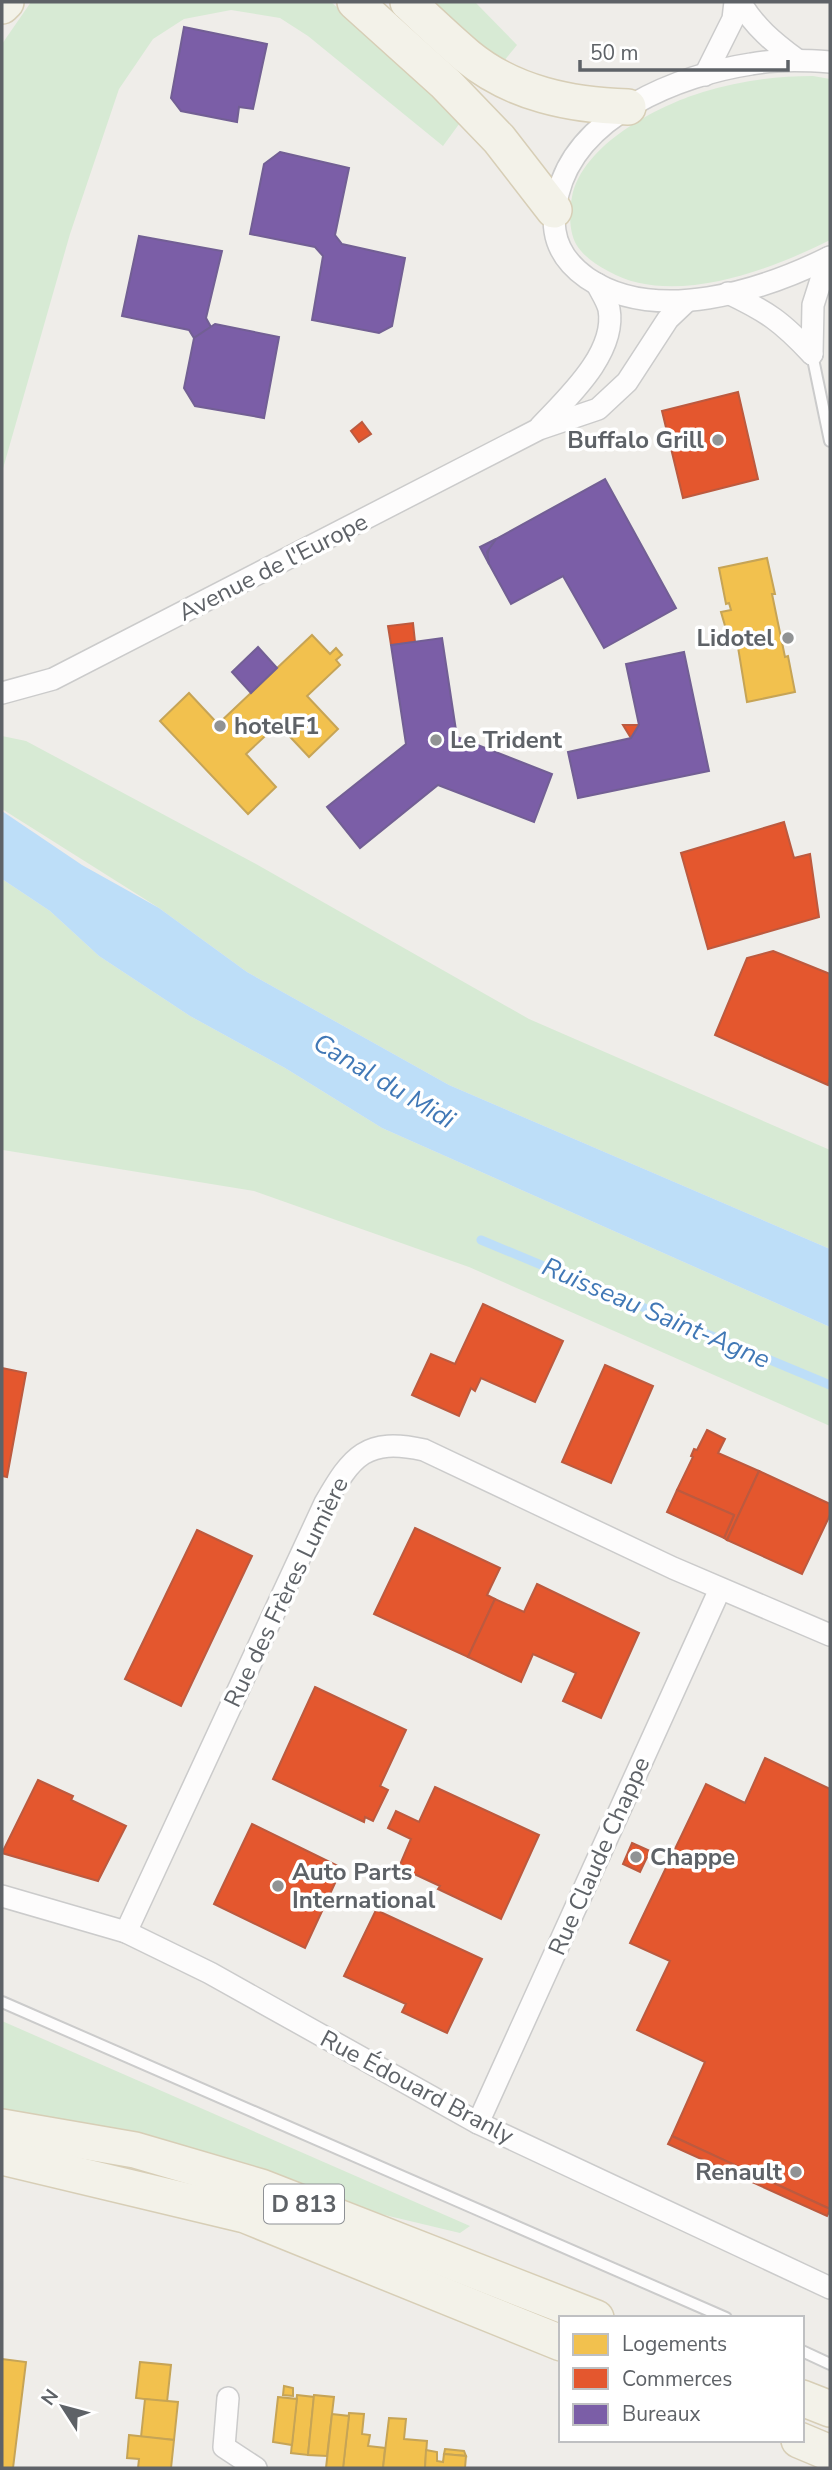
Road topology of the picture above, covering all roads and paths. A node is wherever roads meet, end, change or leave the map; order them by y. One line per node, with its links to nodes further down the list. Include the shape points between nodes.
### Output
1 (6, 2): 5 (main road)
2 (355, 2): 10 (main road, via 473,111)
3 (408, 2): 9 (main road, via 469,58 505,81 589,106)
4 (737, 2): 6 (street, via 770,40); 8 (street)
5 (2, 6)
6 (796, 59): 7 (street); 8 (street)
7 (830, 62)
8 (705, 75): 9 (street)
9 (628, 107): 10 (street, via 588,139 569,164)
10 (554, 210): 12 (street, via 561,250 576,270)
11 (829, 258): 13 (street, via 780,280); 15 (street, via 813,305)
12 (597, 284): 14 (street, via 616,294); 16 (street, Avenue de l'Europe, via 608,307 610,328 601,351 583,381)
13 (728, 293): 14 (street); 15 (street, via 785,325)
14 (687, 301): 16 (street, Avenue de l'Europe, via 668,319 627,382 598,409)
15 (812, 354): 17 (lane)
16 (539, 429): 18 (street, Avenue de l'Europe, via 66,673)
17 (830, 441)
18 (2, 693)
19 (720, 1589): 20 (street, Rue des Frères Lumière); 22 (street, Rue des Frères Lumière, via 424,1450 399,1444 360,1455 344,1471 325,1503); 24 (street, Rue Claude Chappe)
20 (830, 1635)
21 (2, 1896): 22 (street, Rue Édouard Branly)
22 (126, 1932): 24 (street, Rue Édouard Branly, via 210,1973)
23 (2, 2002): 29 (lane)
24 (478, 2123): 27 (street, Rue Édouard Branly)
25 (2, 2127): 28 (main road, D 813, via 135,2150 261,2187)
26 (2, 2157): 30 (main road, D 813, via 245,2215)
27 (830, 2288)
28 (591, 2316)
29 (721, 2316)
30 (559, 2342)
31 (804, 2352): 32 (lane)
32 (830, 2364)
33 (228, 2398): 38 (street, via 224,2447)
34 (804, 2399): 35 (main road)
35 (830, 2409)
36 (804, 2442): 37 (main road)
37 (830, 2453)
38 (256, 2468)

